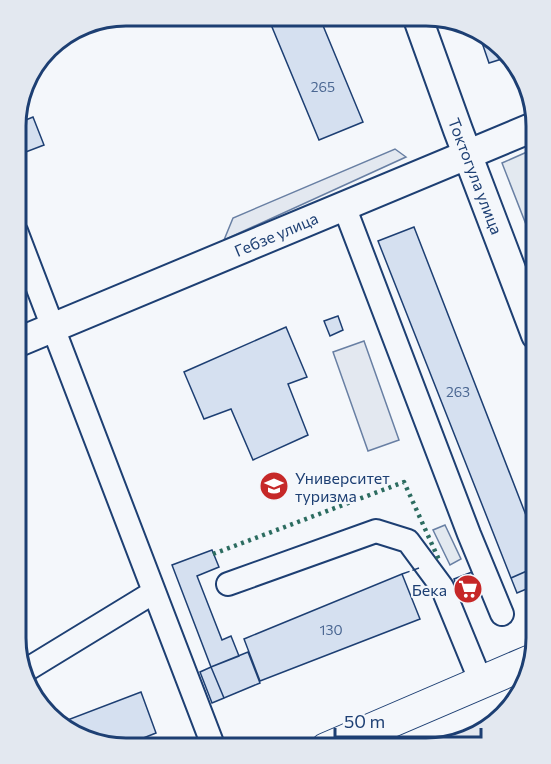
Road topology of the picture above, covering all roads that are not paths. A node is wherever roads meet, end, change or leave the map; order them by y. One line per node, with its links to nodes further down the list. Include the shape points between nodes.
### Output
1 (421, 26): 3 (main road, Токтогула улица)
2 (526, 130): 3 (main road, Гебзе улица)
3 (469, 156): 4 (main road, Гебзе улица); 6 (main road, Токтогула улица)
4 (344, 206): 7 (main road, Гебзе улица); 11 (street)
5 (26, 257): 7 (street)
6 (526, 307)
7 (53, 327): 8 (main road, Гебзе улица); 10 (street)
8 (26, 339)
9 (228, 584): 14 (street, via 376,531 408,541 442,587)
10 (154, 592): 13 (street); 15 (street)
11 (502, 614)
12 (522, 665): 14 (highway)
13 (30, 668)
14 (481, 682): 16 (highway)
15 (210, 738)
16 (351, 738)

